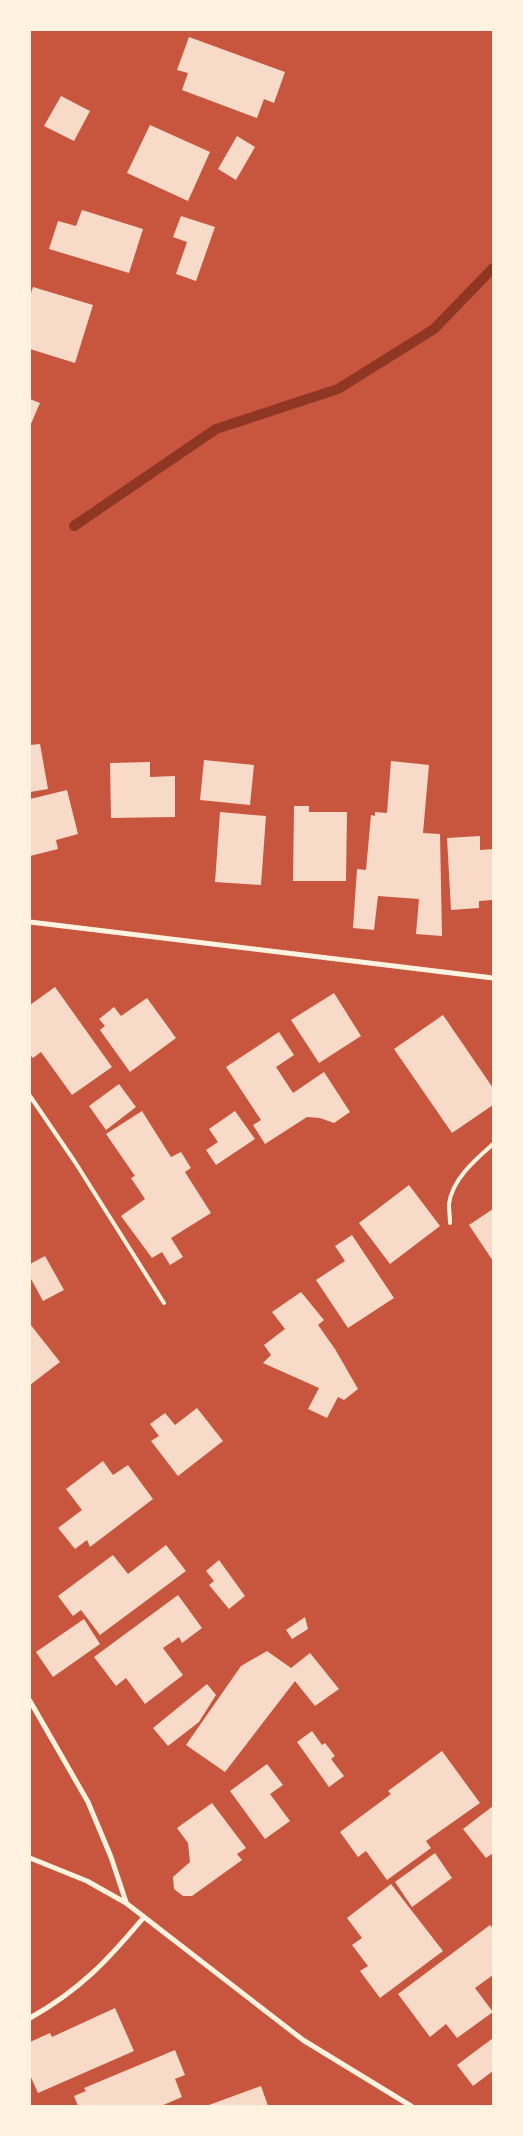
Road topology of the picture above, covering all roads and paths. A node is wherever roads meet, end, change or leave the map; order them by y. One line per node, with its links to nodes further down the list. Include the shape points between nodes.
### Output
1 (30, 922): 2 (street)
2 (493, 978)
3 (30, 1096): 6 (lane)
4 (493, 1144): 5 (lane, via 470,1165 457,1184 450,1202)
5 (450, 1223)
6 (164, 1303)
7 (30, 1700): 9 (street, via 90,1808 112,1857)
8 (30, 1858): 9 (street, via 87,1881)
9 (126, 1903): 10 (street)
10 (144, 1917): 11 (street, via 102,1966 79,1986); 12 (street, via 302,2040)
11 (30, 2018)
12 (411, 2106)

